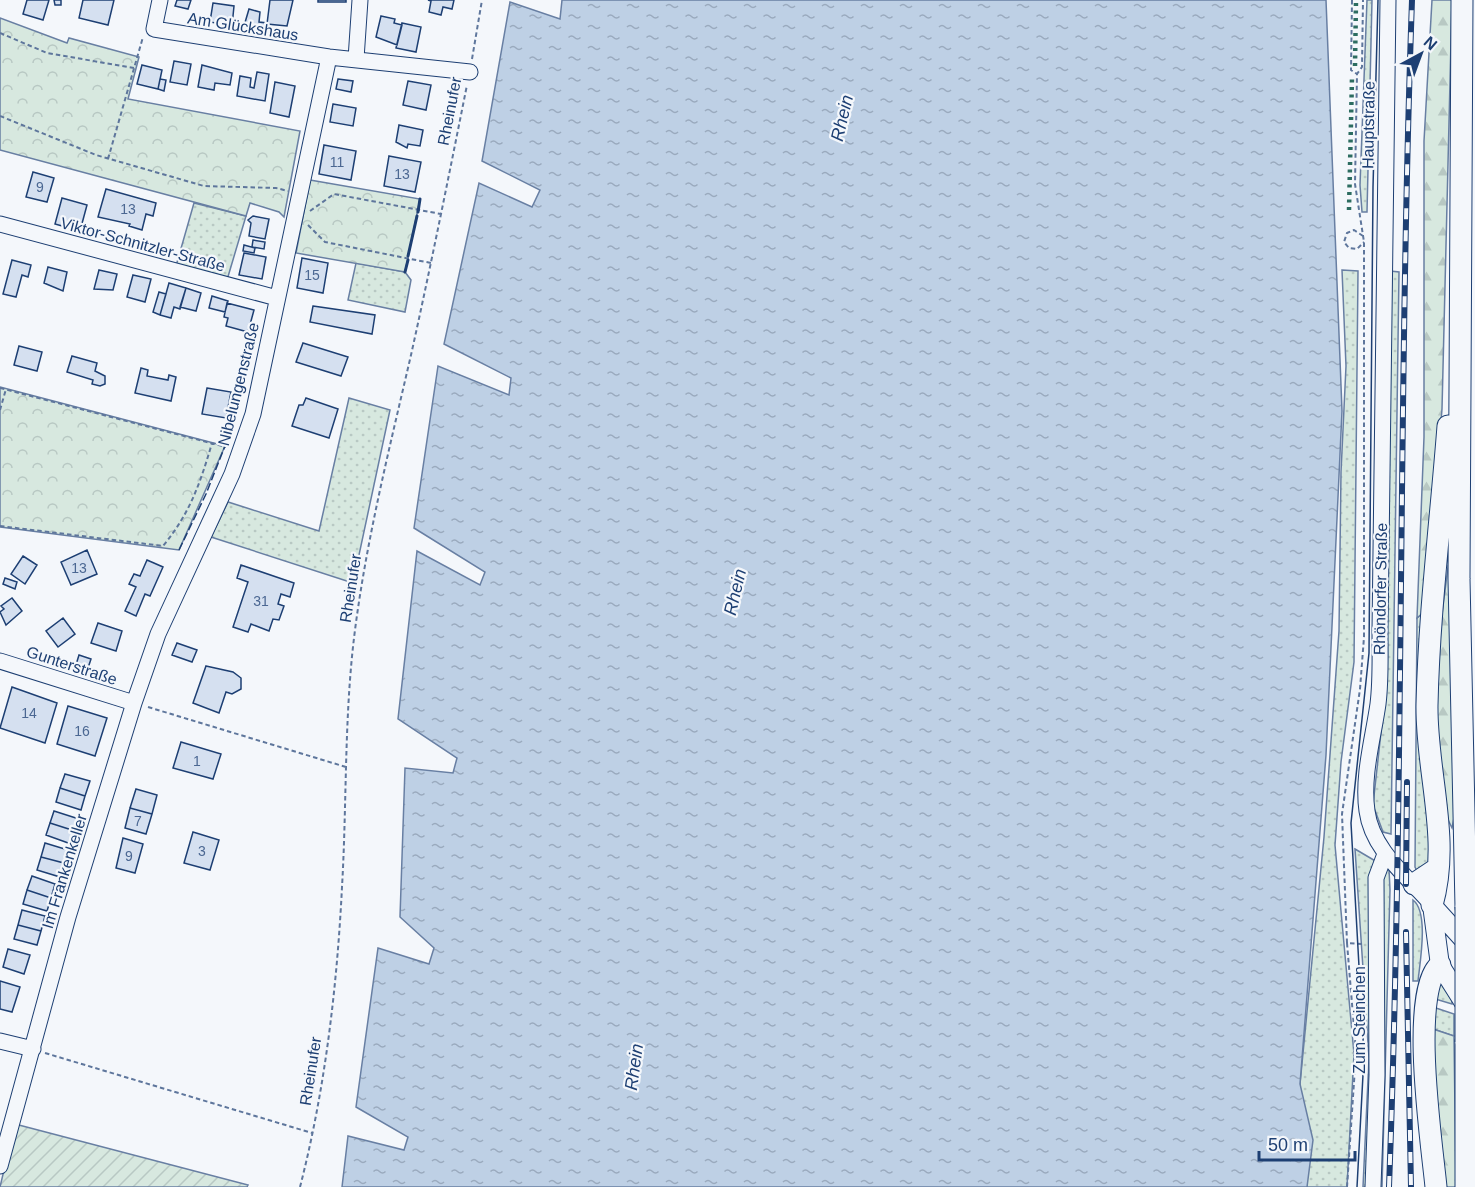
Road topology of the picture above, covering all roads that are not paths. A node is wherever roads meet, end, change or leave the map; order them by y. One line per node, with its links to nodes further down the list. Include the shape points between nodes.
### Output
1 (160, 0): 5 (street, Am Glückshaus, via 154,29)
2 (360, 0): 6 (street)
3 (1388, 0): 9 (street, Hauptstraße)
4 (1462, 0): 11 (highway)
5 (329, 57): 6 (street, Am Glückshaus); 10 (street, Nibelungenstraße, via 302,212)
6 (356, 59): 7 (street, Am Glückshaus)
7 (470, 72)
8 (0, 224): 10 (street, Viktor-Schnitzler-Straße)
9 (1383, 250): 14 (street, Rhöndorfer Straße, via 1380,645 1366,802 1374,835)
10 (277, 298): 13 (street, Nibelungenstraße, via 253,414 232,474 158,634)
11 (1461, 346): 15 (highway, via 1449,410 1427,707 1440,838); 27 (highway, bridge, via 1459,579 1466,907)
12 (0, 661): 13 (street, Gunterstraße)
13 (134, 703): 23 (street, Im Frankenkeller, via 68,917)
14 (1385, 854): 16 (street, Rhöndorfer Straße); 25 (street, Zum Steinchen, via 1376,878)
15 (1438, 868): 16 (highway); 17 (highway, via 1439,882)
16 (1414, 884): 17 (street, Rhöndorfer Straße)
17 (1432, 905): 18 (main road, Rhöndorfer Straße); 20 (main road)
18 (1475, 953)
19 (1475, 963): 20 (main road, via 1457,960)
20 (1440, 965): 21 (main road); 26 (highway, via 1429,978 1424,1071)
21 (1475, 1020)
22 (0, 1041): 23 (street)
23 (33, 1050): 24 (street, Im Frankenkeller)
24 (0, 1166)
25 (1373, 1187)
26 (1436, 1187)
27 (1466, 1187)

